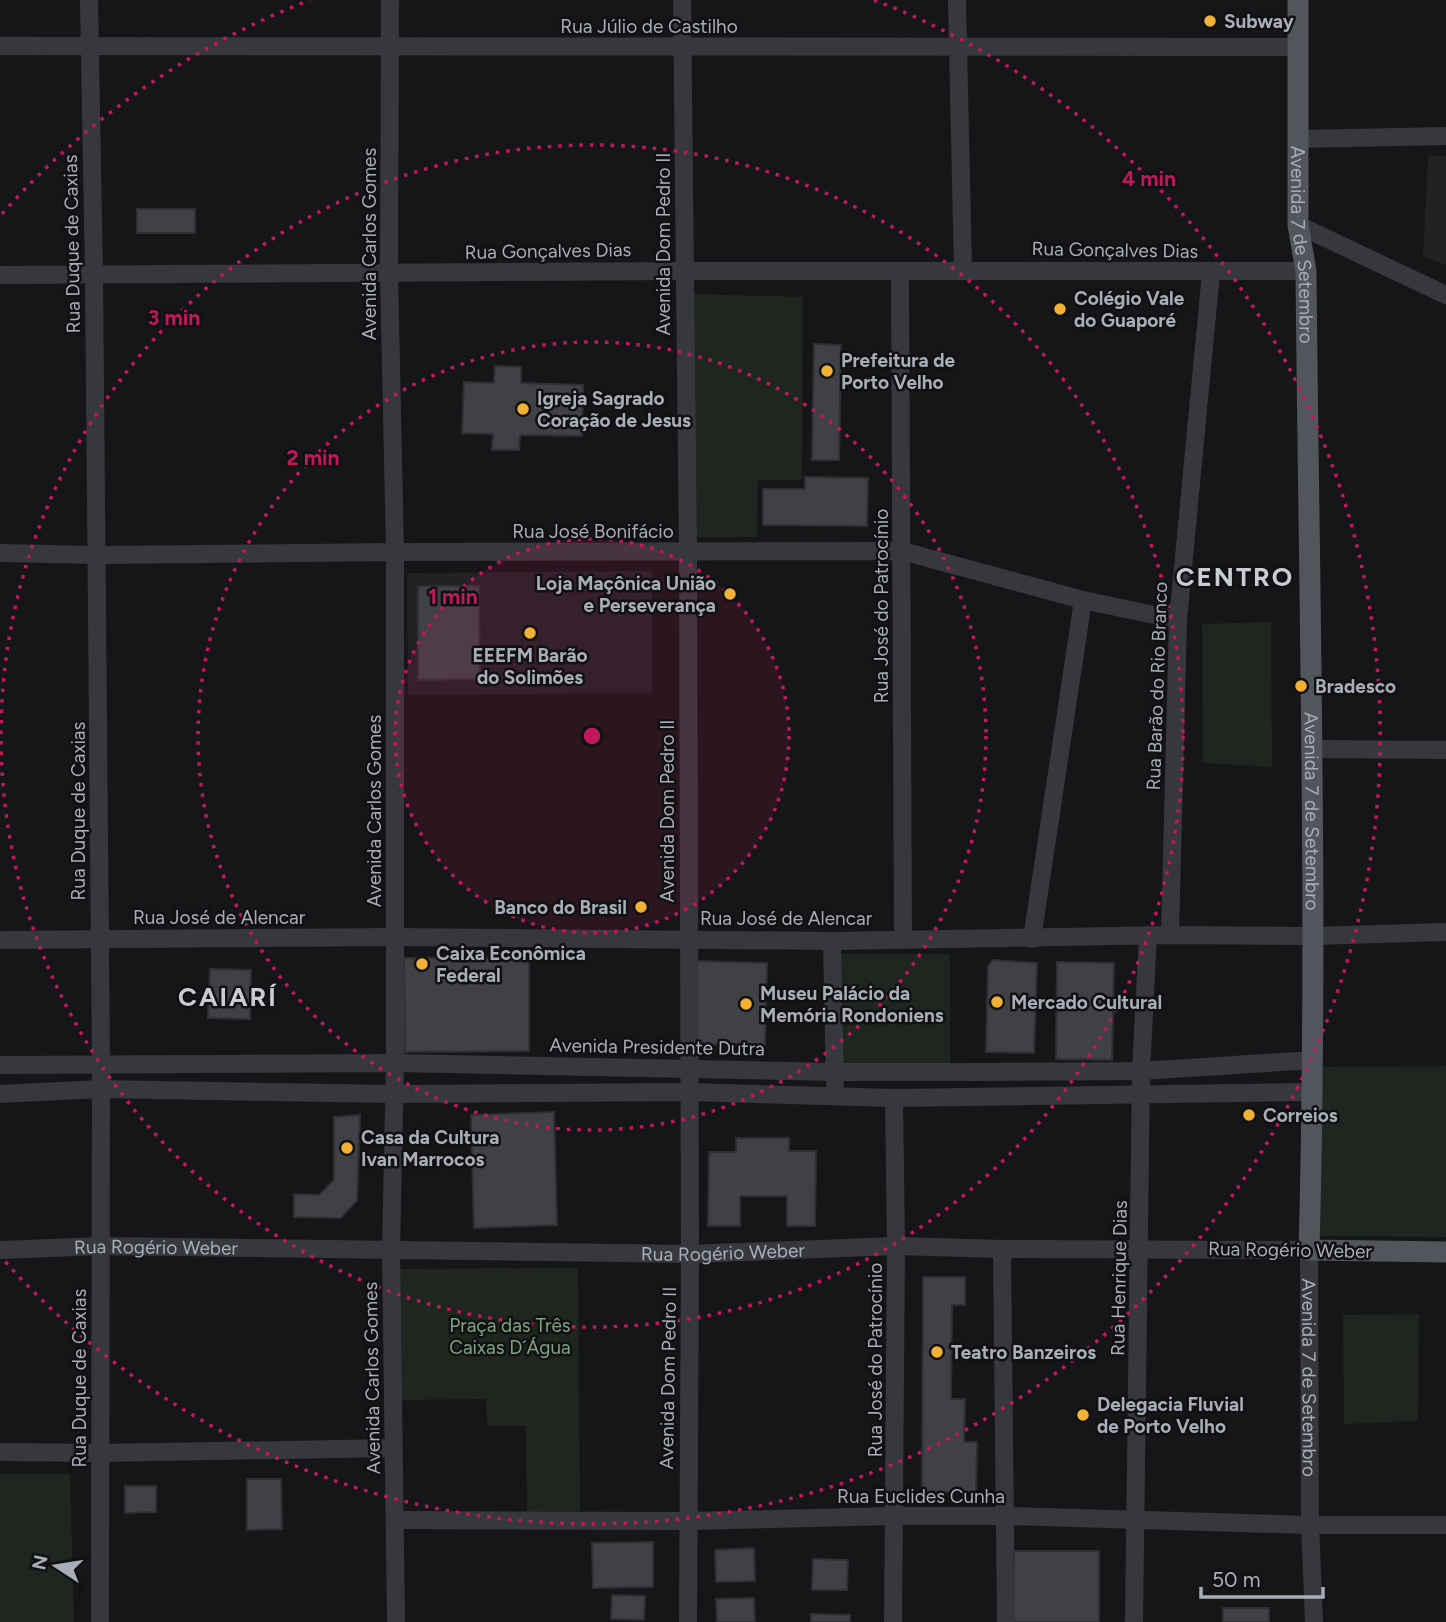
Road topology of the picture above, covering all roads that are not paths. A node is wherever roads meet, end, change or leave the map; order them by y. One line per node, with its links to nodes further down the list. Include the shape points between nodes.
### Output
1 (89, 0): 7 (street, Rua Duque de Caxias)
2 (390, 0): 8 (street, Avenida Carlos Gomes)
3 (682, 0): 9 (street, Avenida Dom Pedro II)
4 (957, 0): 10 (street)
5 (1298, 0): 11 (main road, Avenida 7 de Setembro)
6 (0, 47): 7 (street, Rua Júlio de Castilho)
7 (90, 47): 8 (street, Rua Júlio de Castilho); 22 (street, Rua Duque de Caxias)
8 (390, 47): 9 (street, Rua Júlio de Castilho); 19 (street, Avenida Carlos Gomes)
9 (683, 47): 10 (street, Rua Júlio de Castilho); 16 (street, Avenida Dom Pedro II)
10 (958, 47): 11 (street, Rua Júlio de Castilho); 15 (street)
11 (1297, 47): 13 (main road, Avenida 7 de Setembro)
12 (1446, 136): 13 (street)
13 (1298, 139): 14 (main road, Avenida 7 de Setembro)
14 (1298, 225): 17 (main road, Avenida 7 de Setembro); 23 (street)
15 (963, 270): 18 (street, Rua Gonçalves Dias); 20 (street, Rua Gonçalves Dias)
16 (684, 271): 18 (street, Rua Gonçalves Dias); 19 (street, Rua Gonçalves Dias); 26 (street, Avenida Dom Pedro II)
17 (1306, 271): 20 (street, Rua Gonçalves Dias); 31 (main road, Avenida 7 de Setembro)
18 (900, 272): 24 (street, Rua José do Patrocínio)
19 (389, 273): 22 (street, Rua Gonçalves Dias); 25 (street, Avenida Carlos Gomes)
20 (1211, 273): 30 (street, Rua Barão do Rio Branco)
21 (0, 275): 22 (street, Rua Gonçalves Dias)
22 (94, 275): 28 (street, Rua Duque de Caxias)
23 (1446, 295)
24 (902, 551): 26 (street, Rua José Bonifácio); 29 (street, Rua José Bonifácio); 40 (street, Rua José do Patrocínio)
25 (395, 552): 26 (street, Rua José Bonifácio); 28 (street, Rua José Bonifácio); 37 (street, Avenida Carlos Gomes)
26 (688, 552): 38 (street, Avenida Dom Pedro II)
27 (0, 553): 28 (street, Rua José Bonifácio)
28 (97, 555): 39 (street, Rua Duque de Caxias)
29 (1083, 600): 30 (street, Rua José Bonifácio); 41 (street)
30 (1178, 620): 35 (street, Rua Barão do Rio Branco)
31 (1310, 749): 32 (street); 36 (main road, Avenida 7 de Setembro)
32 (1446, 750)
33 (1446, 932): 36 (street, Rua José de Alencar)
34 (1148, 935): 35 (street, Rua José de Alencar); 41 (street, Rua José de Alencar); 49 (street, Rua Henrique Dias)
35 (1170, 935): 36 (street, Rua José de Alencar)
36 (1313, 936): 44 (main road, Avenida 7 de Setembro)
37 (395, 937): 38 (street, Rua José de Alencar); 39 (street, Rua José de Alencar); 45 (street, Avenida Carlos Gomes)
38 (688, 938): 43 (street, Rua José de Alencar); 48 (street, Avenida Dom Pedro II)
39 (100, 939): 42 (street, Rua José de Alencar); 46 (street, Rua Duque de Caxias)
40 (902, 939): 41 (street, Rua José de Alencar); 43 (street, Rua José de Alencar)
41 (1031, 939)
42 (0, 940)
43 (832, 941): 50 (street)
44 (1313, 1060): 49 (street, Avenida Presidente Dutra); 53 (main road, Avenida 7 de Setembro)
45 (394, 1063): 46 (street, Avenida Presidente Dutra); 48 (street, Avenida Presidente Dutra); 56 (street, Avenida Carlos Gomes)
46 (101, 1064): 47 (street, Avenida Presidente Dutra); 51 (street, Rua Duque de Caxias)
47 (0, 1065)
48 (689, 1068): 50 (street, Avenida Presidente Dutra); 52 (street, Avenida Dom Pedro II)
49 (1141, 1071): 50 (street, Avenida Presidente Dutra); 54 (street, Rua Henrique Dias)
50 (835, 1072): 57 (street)
51 (101, 1089): 55 (street); 56 (street); 59 (street, Rua Duque de Caxias)
52 (688, 1092): 56 (street); 57 (street); 67 (street, Avenida Dom Pedro II)
53 (1313, 1092): 54 (street); 65 (main road, Avenida 7 de Setembro)
54 (1141, 1093): 58 (street); 62 (street, Rua Henrique Dias)
55 (0, 1094)
56 (392, 1094): 64 (street, Avenida Carlos Gomes)
57 (835, 1095): 58 (street)
58 (894, 1098): 60 (street, Rua José do Patrocínio)
59 (101, 1246): 63 (street, Rua Rogério Weber); 64 (street, Rua Rogério Weber); 70 (street, Rua Duque de Caxias)
60 (896, 1246): 61 (street, Rua Rogério Weber); 67 (street, Rua Rogério Weber); 71 (street, Rua José do Patrocínio)
61 (1002, 1249): 62 (street, Rua Rogério Weber); 72 (street)
62 (1141, 1249): 65 (street, Rua Rogério Weber); 74 (street, Rua Henrique Dias)
63 (0, 1250)
64 (391, 1250): 67 (street, Rua Rogério Weber); 68 (street, Avenida Carlos Gomes)
65 (1309, 1250): 66 (main road, Rua Rogério Weber); 76 (street, Avenida 7 de Setembro)
66 (1446, 1252)
67 (690, 1254): 75 (street, Avenida Dom Pedro II)
68 (394, 1448): 70 (street); 73 (street, Avenida Carlos Gomes)
69 (0, 1452): 70 (street)
70 (100, 1453): 78 (street, Rua Duque de Caxias)
71 (895, 1516): 72 (street, Rua Euclides Cunha); 75 (street, Rua Euclides Cunha); 81 (street, Rua José do Patrocínio)
72 (1005, 1516): 74 (street, Rua Euclides Cunha); 82 (street)
73 (396, 1520): 75 (street, Rua Euclides Cunha); 79 (street, Avenida Carlos Gomes)
74 (1134, 1520): 76 (street, Rua Euclides Cunha); 83 (street, Rua Henrique Dias)
75 (687, 1521): 80 (street, Avenida Dom Pedro II)
76 (1310, 1525): 77 (street, Rua Euclides Cunha); 84 (street, Avenida 7 de Setembro)
77 (1446, 1525)
78 (100, 1622)
79 (396, 1622)
80 (688, 1622)
81 (893, 1622)
82 (1006, 1622)
83 (1134, 1622)
84 (1314, 1622)

